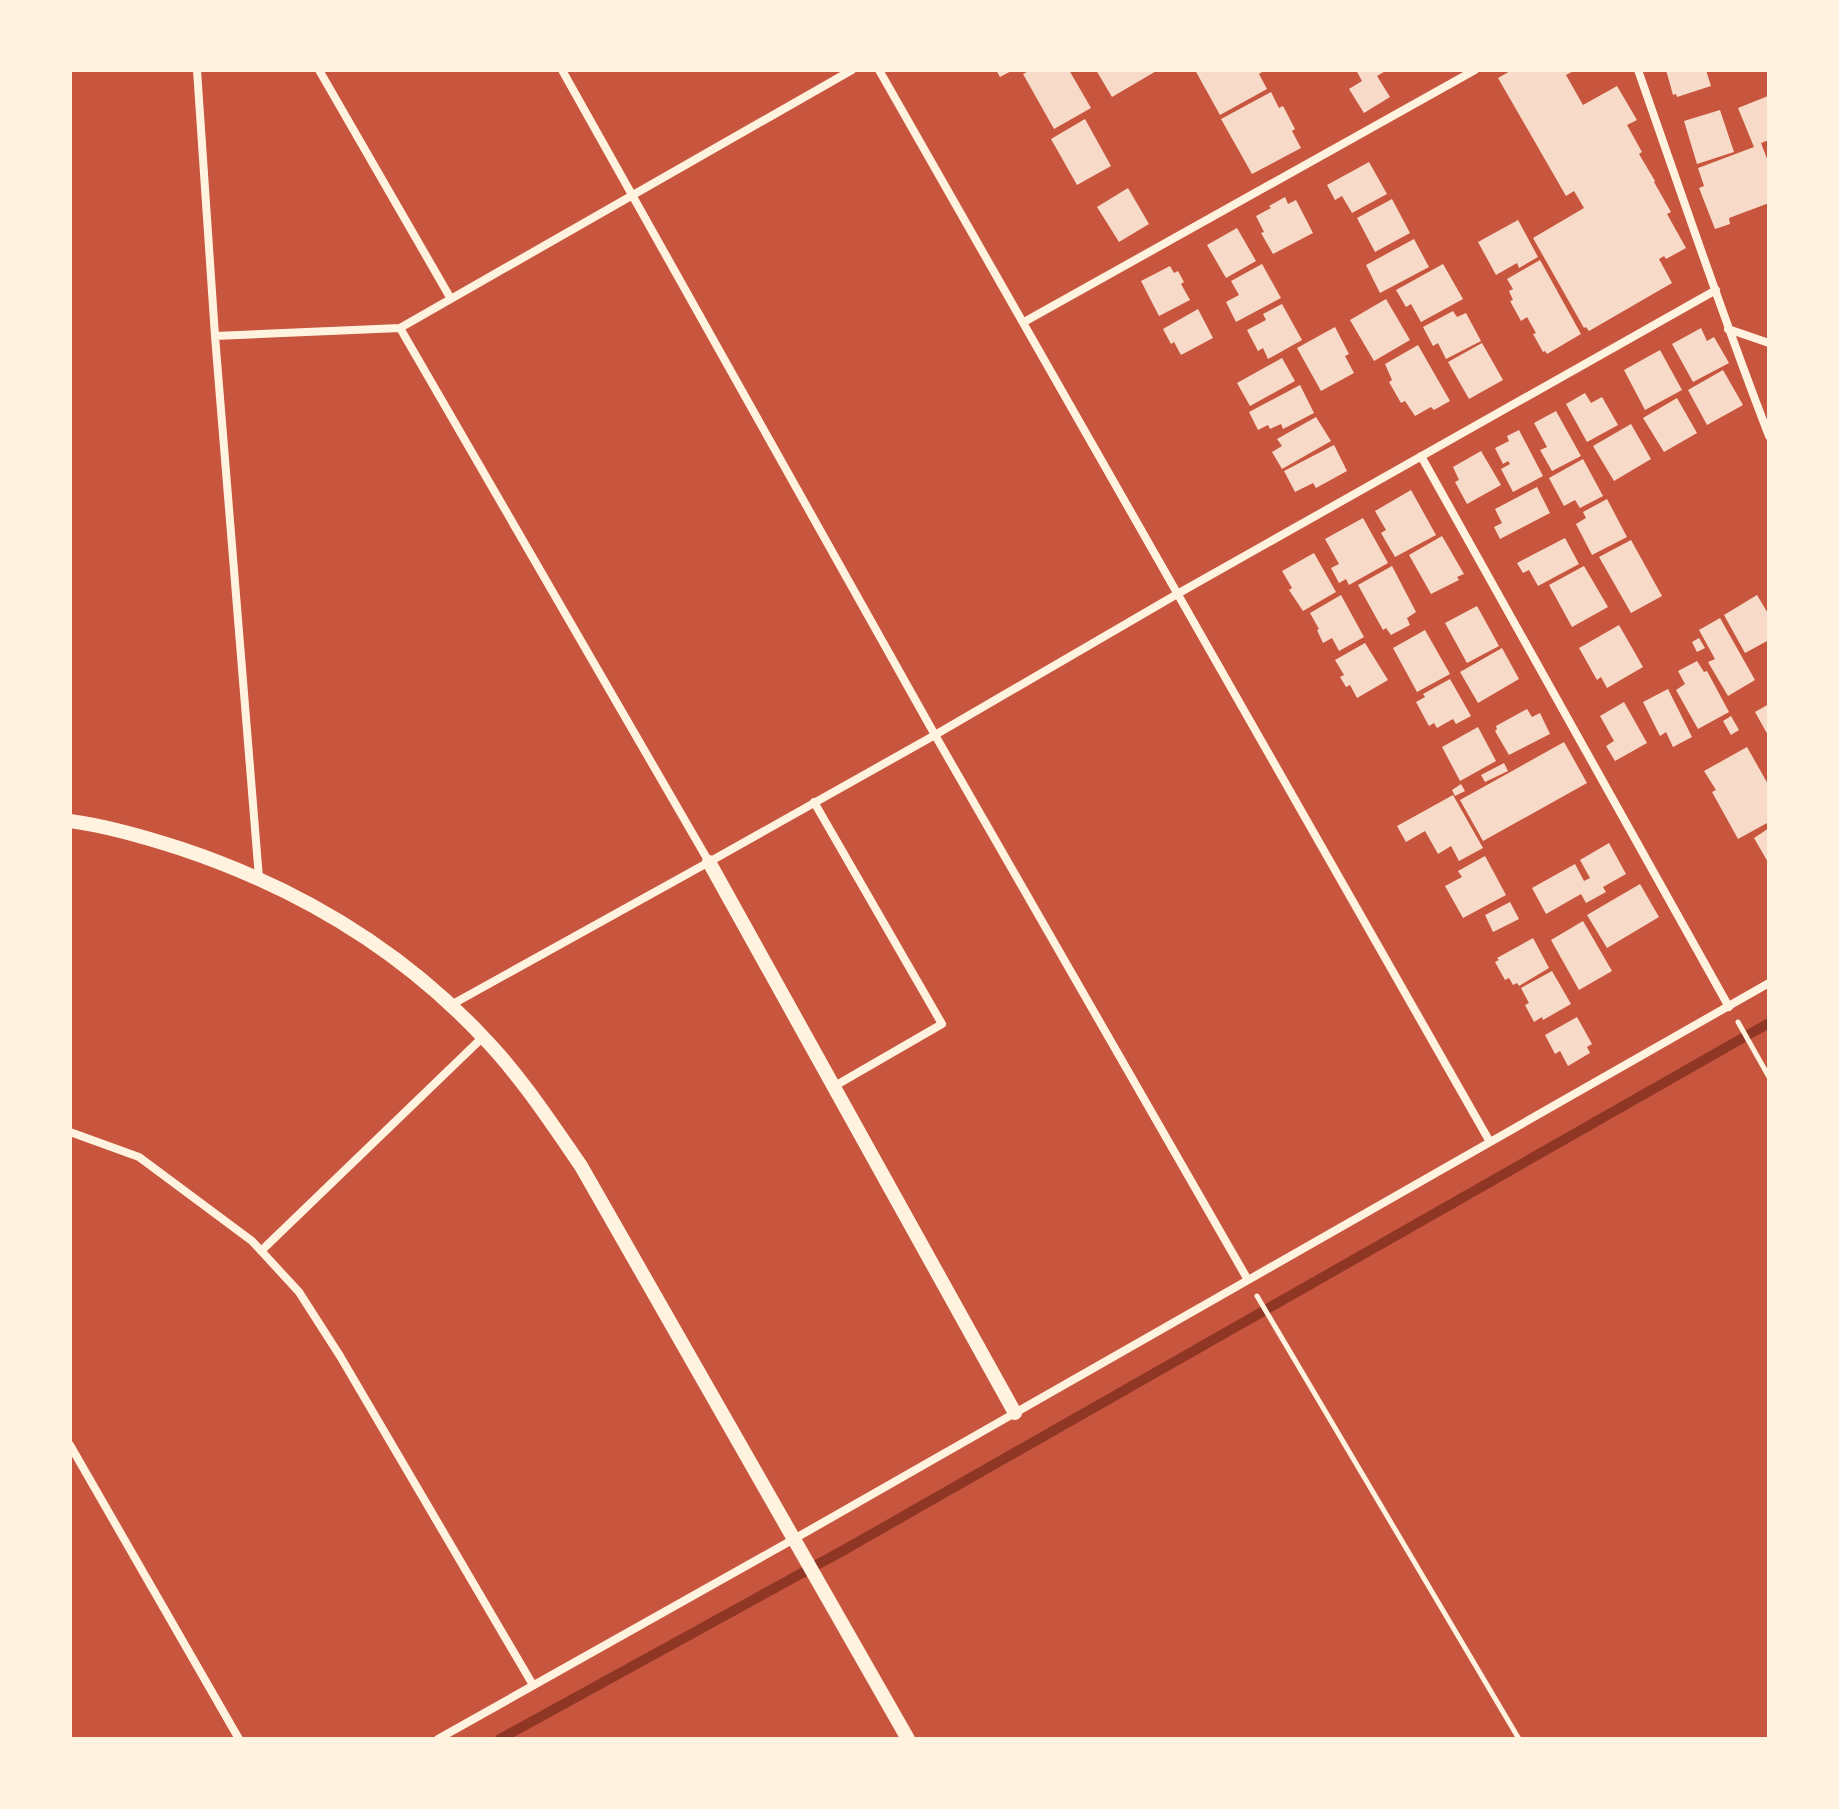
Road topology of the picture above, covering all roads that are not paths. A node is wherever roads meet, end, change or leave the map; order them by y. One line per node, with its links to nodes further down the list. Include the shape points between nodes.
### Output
1 (197, 70): 14 (street)
2 (319, 70): 10 (street)
3 (562, 70): 8 (street)
4 (852, 70): 8 (street)
5 (879, 70): 11 (street)
6 (1475, 70): 11 (street)
7 (1638, 70): 9 (street)
8 (633, 195): 10 (street); 19 (street)
9 (1716, 290): 13 (street); 17 (street)
10 (451, 299): 12 (street)
11 (1024, 322): 18 (street)
12 (400, 328): 14 (street); 22 (street)
13 (1728, 329): 15 (street); 16 (street)
14 (215, 336): 23 (street)
15 (1769, 343)
16 (1769, 436)
17 (1421, 456): 18 (street); 26 (street)
18 (1179, 593): 19 (street); 30 (street)
19 (935, 735): 20 (street); 32 (street)
20 (814, 802): 22 (street); 28 (street, via 942,1024)
21 (70, 821): 23 (street, via 153,839)
22 (709, 862): 25 (street); 28 (street)
23 (259, 878): 25 (street, via 367,938)
24 (1769, 983): 26 (street)
25 (451, 1005): 27 (street)
26 (1729, 1007): 30 (street)
27 (483, 1037): 31 (street); 35 (street, via 533,1096 581,1166)
28 (833, 1087): 33 (street)
29 (70, 1132): 31 (street, via 139,1157)
30 (1490, 1142): 32 (street)
31 (261, 1251): 36 (street, via 299,1292 340,1356)
32 (1248, 1280): 33 (street)
33 (1015, 1413): 35 (street)
34 (70, 1445): 37 (street)
35 (794, 1539): 36 (street); 39 (street)
36 (533, 1685): 38 (street)
37 (239, 1739)
38 (438, 1739)
39 (908, 1739)

